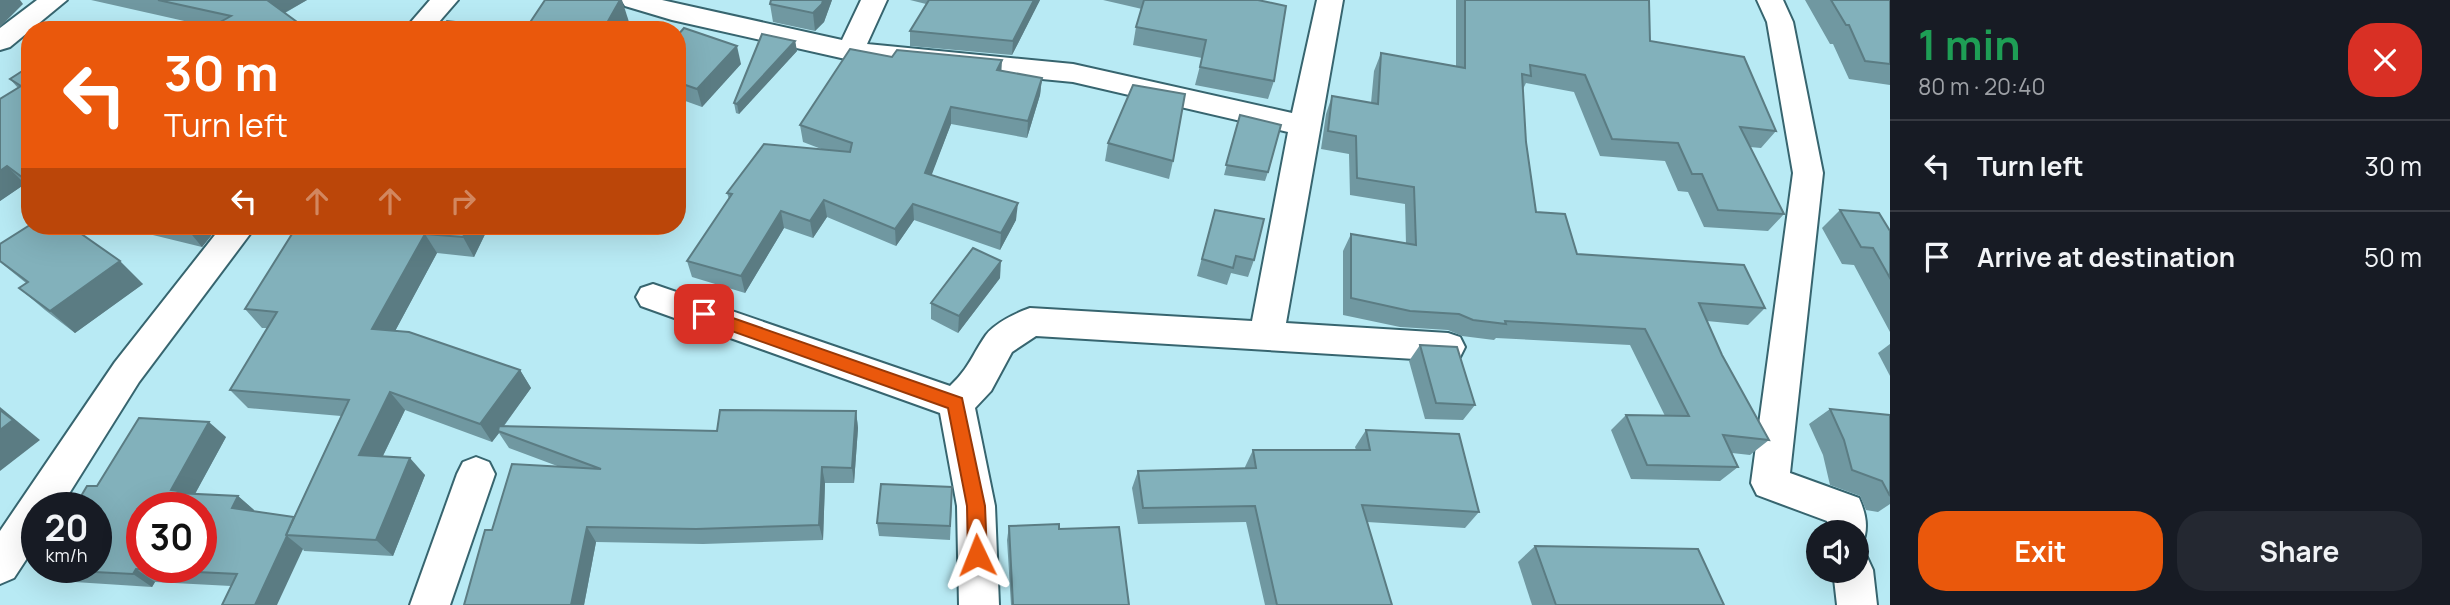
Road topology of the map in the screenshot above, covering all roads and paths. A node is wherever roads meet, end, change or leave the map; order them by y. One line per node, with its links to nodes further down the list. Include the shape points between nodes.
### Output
1 (54, 0): 7 (street)
2 (445, 0): 8 (street)
3 (634, 0): 11 (street)
4 (874, 0): 11 (street)
5 (1330, 0): 12 (street)
6 (1770, 0): 20 (street, via 1780,22 1808,173 1770,483 1845,510)
7 (26, 21)
8 (425, 21)
9 (21, 25): 10 (street)
10 (0, 41)
11 (850, 51): 12 (street, via 1073,73)
12 (1304, 126): 15 (street)
13 (233, 235): 19 (street, via 127,372)
14 (653, 297): 17 (street)
15 (1266, 338): 16 (street); 17 (street, via 1030,322 1000,342 979,380)
16 (1448, 347)
17 (956, 403): 25 (street, via 976,506)
18 (476, 474): 24 (street)
19 (48, 492)
20 (1846, 520)
21 (21, 533): 22 (street)
22 (0, 565)
23 (1854, 583): 26 (street)
24 (430, 605)
25 (979, 605)
26 (1857, 605)

